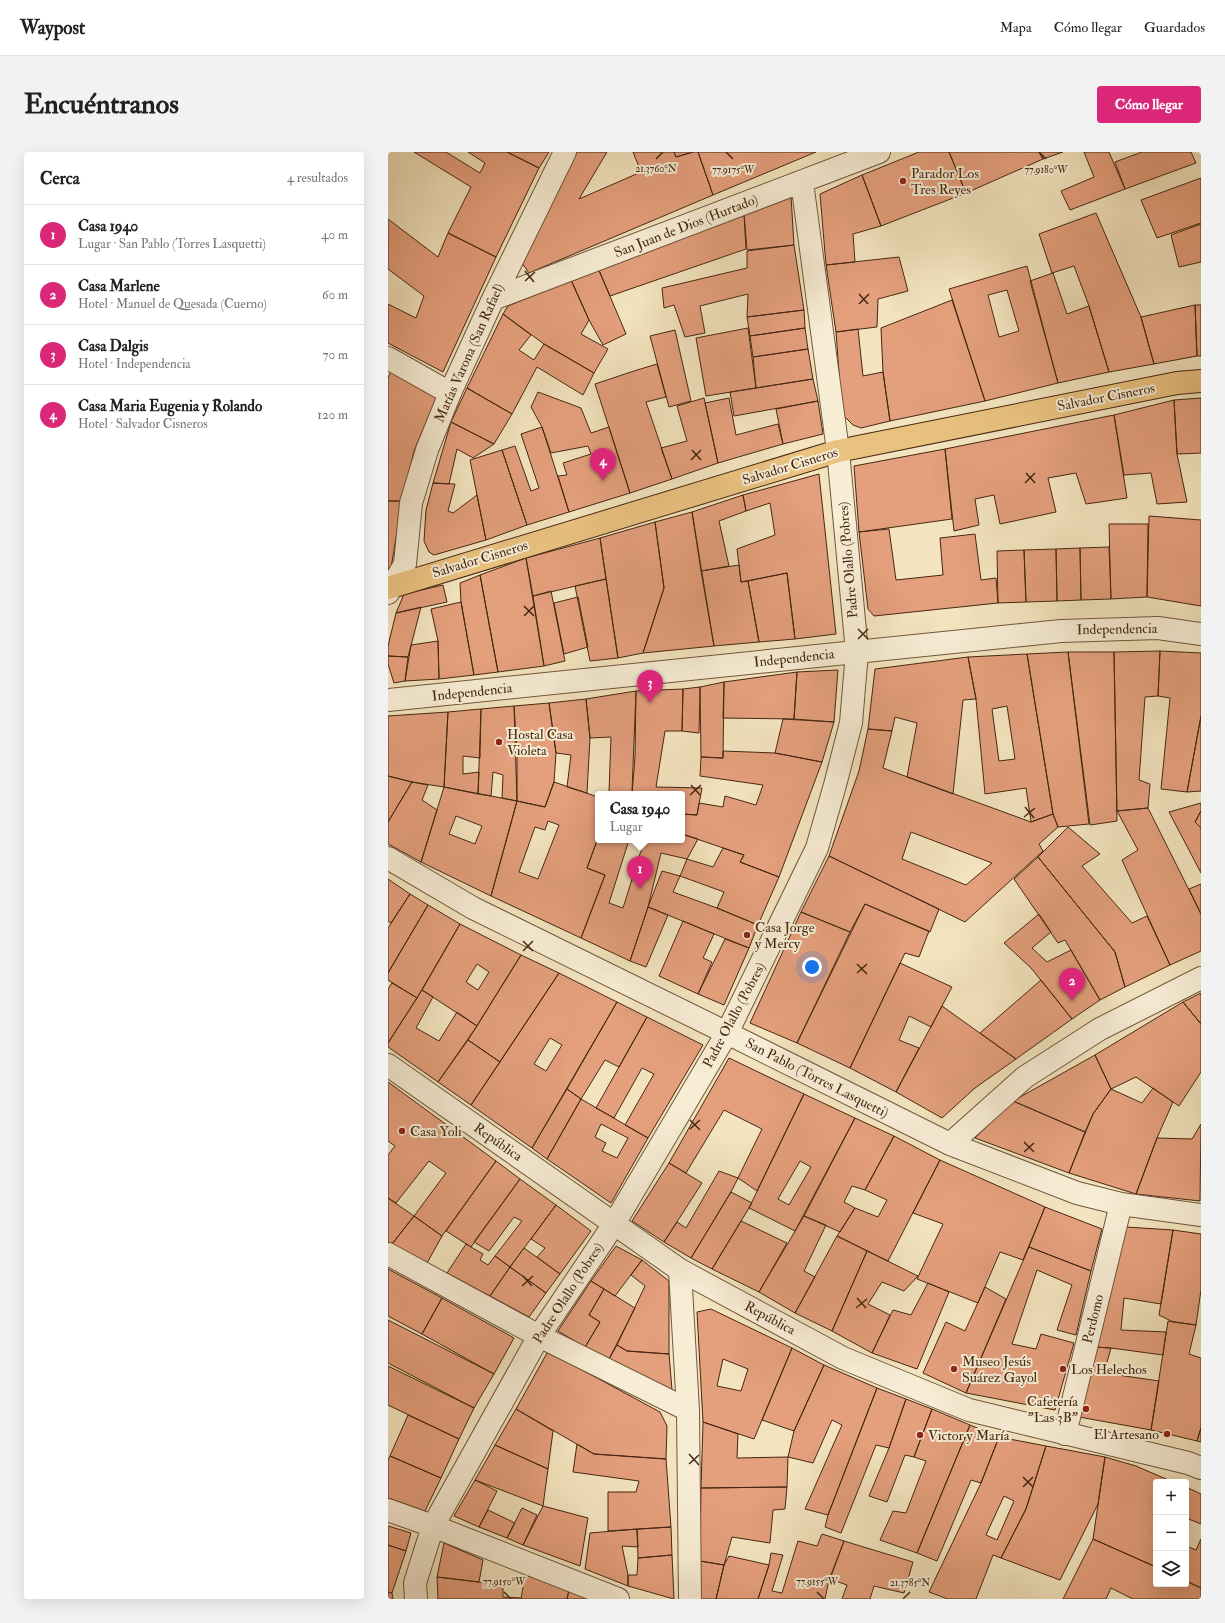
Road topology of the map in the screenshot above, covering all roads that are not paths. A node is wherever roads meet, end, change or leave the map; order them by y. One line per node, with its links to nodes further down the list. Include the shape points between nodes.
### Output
1 (565, 152): 4 (street, Matías Varona (San Rafael))
2 (879, 152): 3 (street, San Juan de Dios (Hurtado))
3 (802, 182): 4 (street, San Juan de Dios (Hurtado)); 8 (street, Padre Olallo (Pobres))
4 (493, 299): 7 (street, Matías Varona (San Rafael))
5 (388, 358): 7 (street)
6 (1201, 380): 8 (main road, Salvador Cisneros)
7 (450, 393): 9 (street, Matías Varona (San Rafael), via 427,450 411,503)
8 (838, 451): 9 (main road, Salvador Cisneros); 11 (street, Padre Olallo (Pobres))
9 (396, 583)
10 (1201, 634): 11 (street, Independencia, via 1158,628 1061,630)
11 (857, 652): 12 (street, Independencia); 15 (street, Padre Olallo (Pobres), via 851,723 817,848)
12 (388, 700)
13 (388, 858): 15 (street, San Pablo (Torres Lasquetti), via 473,908)
14 (1201, 978): 17 (street, via 1100,1029 1025,1077)
15 (727, 1033): 17 (street, San Pablo (Torres Lasquetti)); 20 (street, Padre Olallo (Pobres))
16 (388, 1065): 20 (street, República)
17 (950, 1144): 18 (street, San Pablo (Torres Lasquetti), via 1077,1193)
18 (1121, 1204): 19 (street, San Pablo (Torres Lasquetti)); 25 (street, Perdomo)
19 (1201, 1215)
20 (614, 1224): 22 (street, República); 23 (street, Padre Olallo (Pobres))
21 (388, 1254): 23 (street)
22 (680, 1270): 24 (street); 25 (street, República, via 843,1358 969,1410)
23 (539, 1336): 24 (street); 28 (street, Padre Olallo (Pobres))
24 (688, 1410): 31 (street)
25 (1065, 1434): 26 (street, República)
26 (1201, 1468)
27 (388, 1510): 28 (street)
28 (433, 1526): 29 (street, Padre Olallo (Pobres), via 415,1582); 30 (street)
29 (416, 1599)
30 (618, 1599)
31 (690, 1599)

